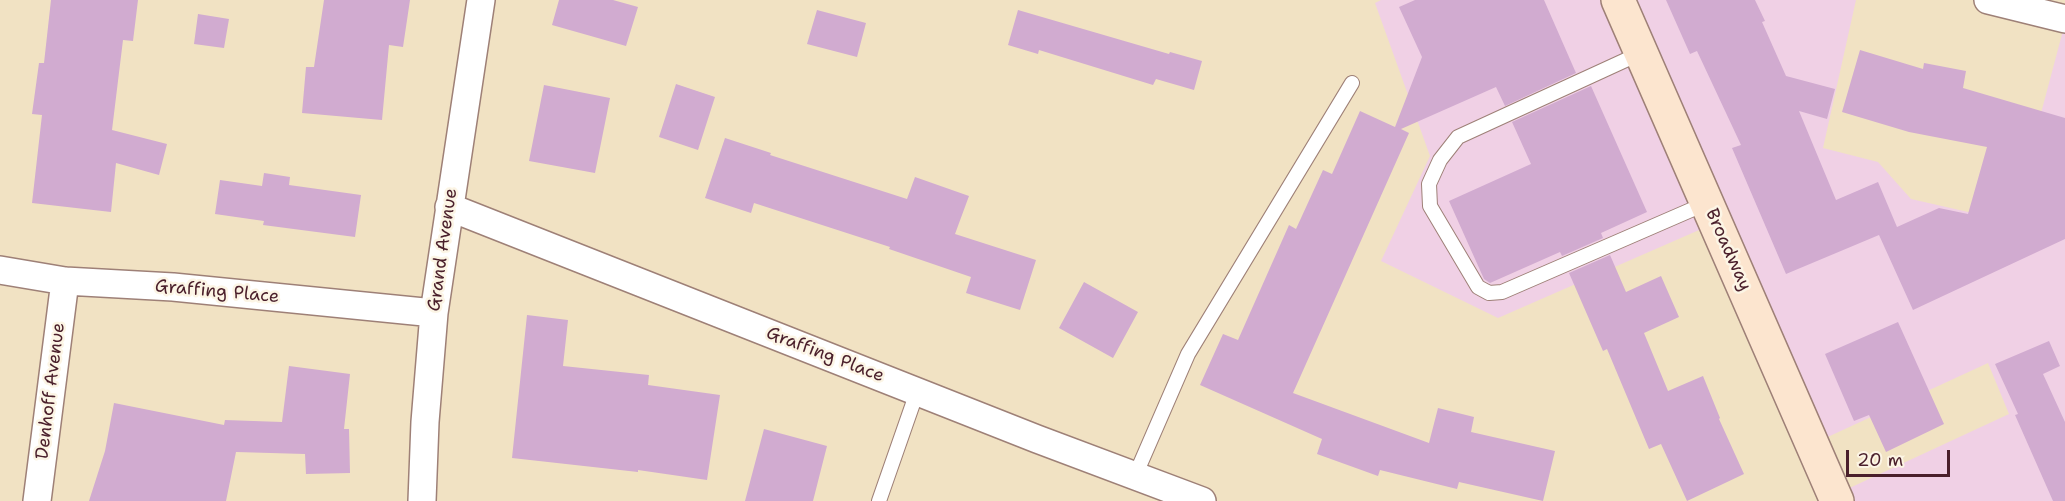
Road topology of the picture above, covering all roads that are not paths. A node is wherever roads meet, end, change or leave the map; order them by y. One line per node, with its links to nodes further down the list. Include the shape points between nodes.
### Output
1 (481, 0): 8 (street, Grand Avenue)
2 (1618, 0): 5 (street, Broadway)
3 (1988, 0): 4 (street)
4 (2065, 19)
5 (1641, 53): 7 (street, Broadway); 7 (lane, via 1458,137 1440,160 1429,184 1430,206 1478,287 1489,293 1502,292)
6 (1352, 83): 13 (lane, via 1188,354)
7 (1707, 203): 18 (street, Broadway)
8 (448, 207): 11 (street, Grand Avenue); 12 (street, Graffing Place)
9 (0, 270): 10 (street, Graffing Place)
10 (65, 281): 11 (street, Graffing Place, via 173,287); 14 (street, Denhoff Avenue)
11 (434, 313): 15 (street, Grand Avenue)
12 (917, 392): 13 (street, Graffing Place); 16 (lane)
13 (1135, 476): 17 (street, Graffing Place)
14 (37, 501)
15 (422, 501)
16 (879, 501)
17 (1202, 501)
18 (1838, 501)

